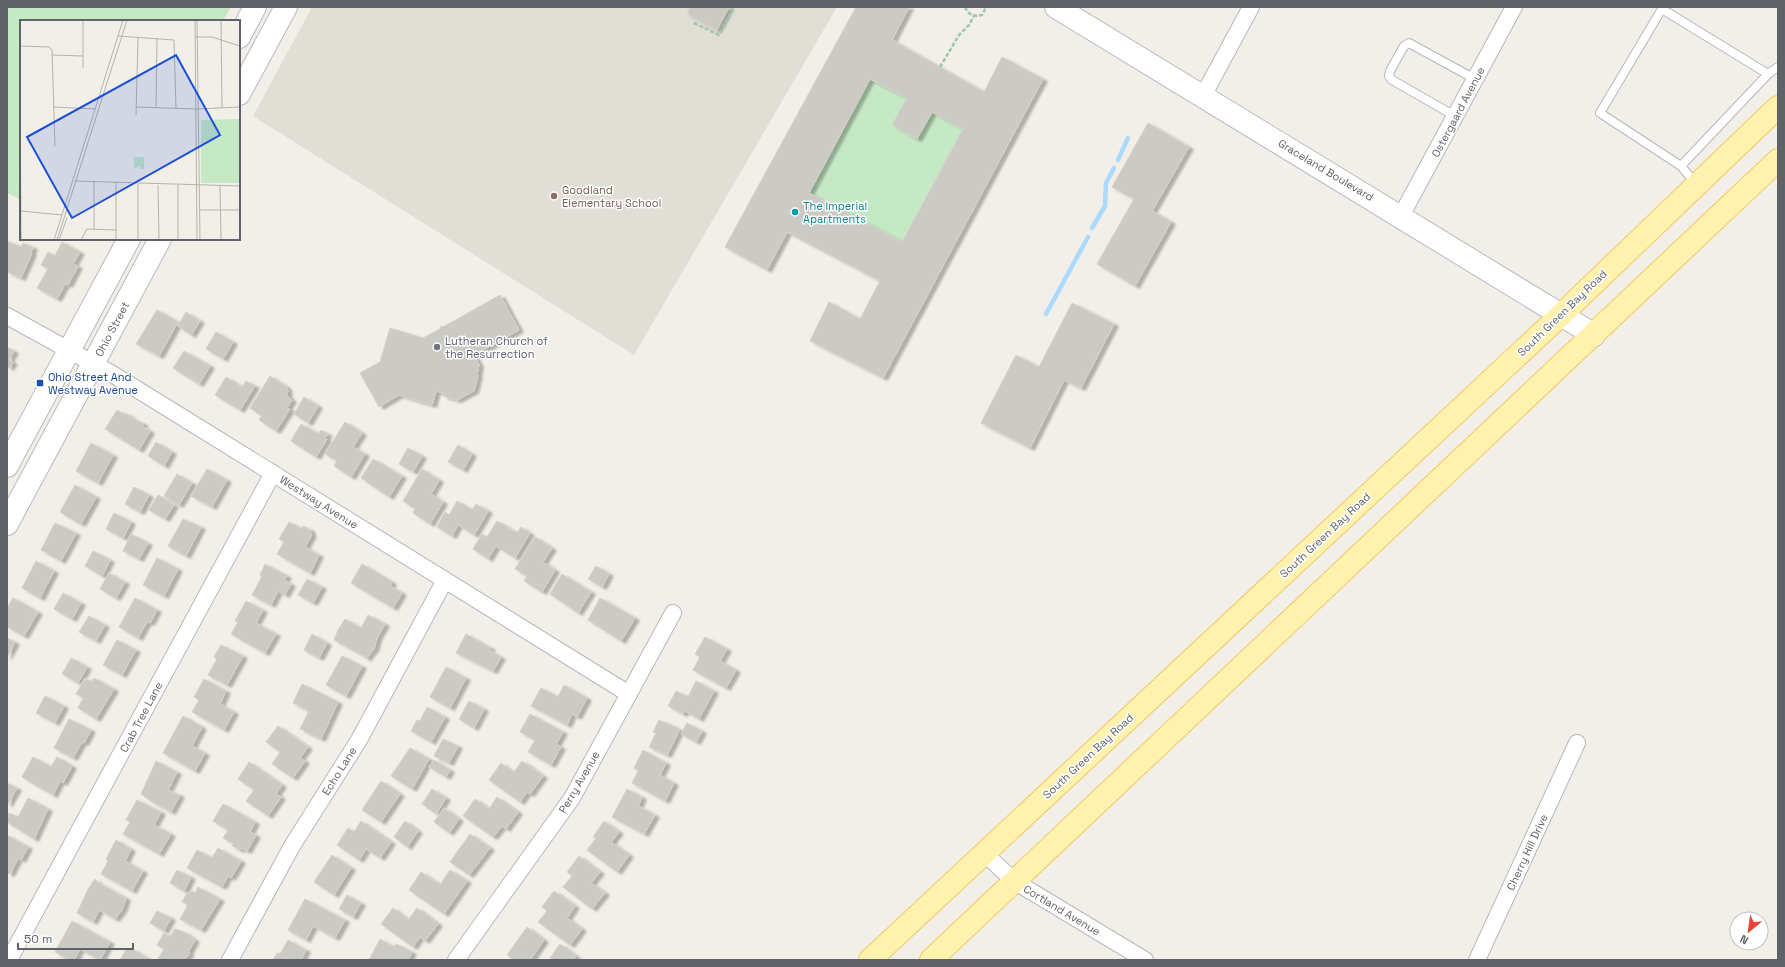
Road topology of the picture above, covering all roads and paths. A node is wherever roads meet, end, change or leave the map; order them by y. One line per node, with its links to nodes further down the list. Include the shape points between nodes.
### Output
1 (255, 7): 12 (street)
2 (286, 7): 17 (street)
3 (734, 7): 11 (path, via 719,35)
4 (965, 7): 10 (path, via 968,13)
5 (986, 7): 10 (path, via 982,15)
6 (1056, 7): 18 (street, Graceland Boulevard)
7 (1251, 7): 18 (street)
8 (1514, 7): 16 (street, Ostergaard Avenue)
9 (1663, 8): 15 (lane); 22 (lane, via 1600,113)
10 (974, 16): 13 (path)
11 (694, 23)
12 (240, 35)
13 (940, 67)
14 (1778, 67): 15 (lane)
15 (1768, 74): 22 (lane)
16 (1475, 79): 20 (street, Ostergaard Avenue); 20 (lane, via 1409,43 1404,46 1390,71 1389,76 1392,80)
17 (240, 92)
18 (1203, 96): 24 (street, Graceland Boulevard)
19 (1778, 107): 23 (main road, South Green Bay Road)
20 (1455, 116): 24 (street, Ostergaard Avenue)
21 (1778, 160): 29 (main road)
22 (1681, 166): 23 (lane)
23 (1696, 184): 27 (main road, South Green Bay Road)
24 (1401, 216): 27 (street, Graceland Boulevard)
25 (128, 240): 30 (street)
26 (159, 240): 31 (street, Ohio Street)
27 (1561, 315): 29 (street, Graceland Boulevard); 39 (main road, South Green Bay Road)
28 (7, 316): 30 (street, Westway Avenue)
29 (1594, 335): 40 (main road)
30 (70, 350): 31 (street, Westway Avenue); 32 (street)
31 (93, 363): 33 (street, Westway Avenue); 34 (street, Ohio Street)
32 (7, 466)
33 (273, 473): 35 (street, Westway Avenue); 41 (street, Crab Tree Lane)
34 (7, 524)
35 (445, 580): 37 (street, Westway Avenue); 42 (street, Echo Lane, via 359,740 292,846)
36 (673, 613): 37 (street, Perry Avenue)
37 (629, 694): 43 (street, Perry Avenue, via 572,798)
38 (1577, 743): 47 (street, Cherry Hill Drive)
39 (984, 853): 40 (street, Cortland Avenue); 44 (main road, South Green Bay Road)
40 (1014, 881): 45 (main road); 46 (street, Cortland Avenue)
41 (9, 960)
42 (230, 960)
43 (456, 960)
44 (870, 960)
45 (931, 960)
46 (1145, 960)
47 (1477, 960)

